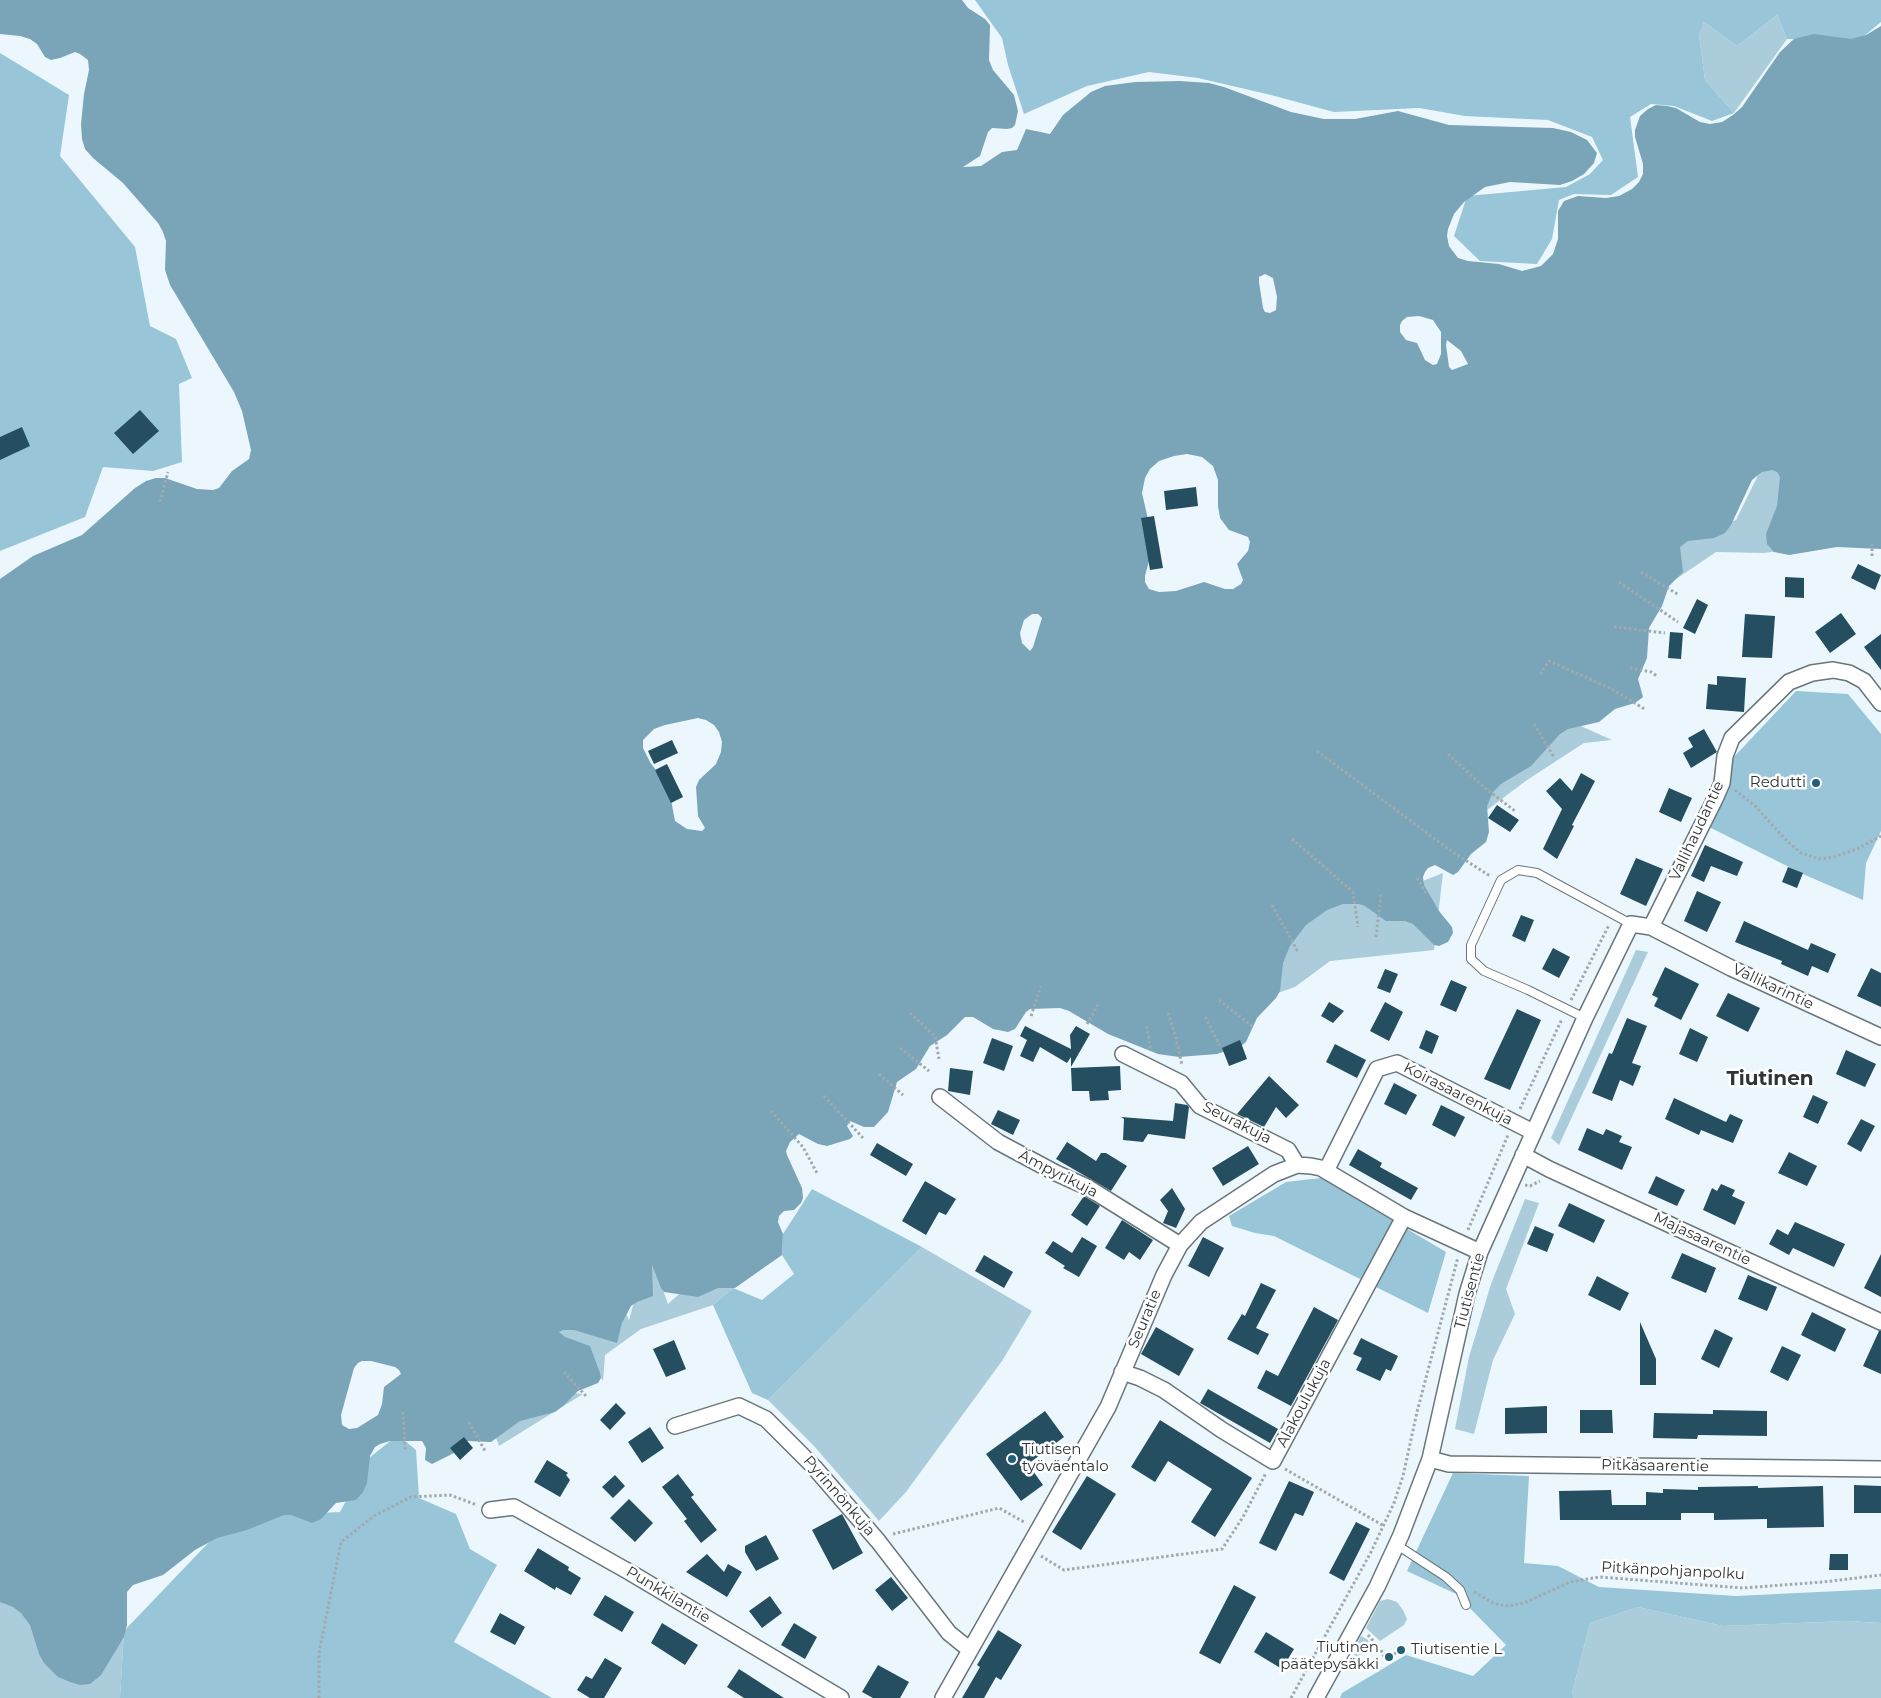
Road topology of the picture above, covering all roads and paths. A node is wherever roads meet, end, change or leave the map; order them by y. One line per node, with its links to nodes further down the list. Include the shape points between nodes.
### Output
1 (168, 472): 2 (path)
2 (160, 502)
3 (1872, 543): 4 (path)
4 (1872, 556)
5 (1641, 572): 7 (path)
6 (1619, 582): 8 (path)
7 (1679, 595)
8 (1678, 622)
9 (1614, 627): 10 (path)
10 (1665, 633)
11 (1630, 668): 13 (path)
12 (1540, 674): 15 (path, via 1549,661 1612,689)
13 (1657, 676)
14 (1881, 703): 20 (street, Vallihaudantie, via 1864,681 1849,673 1833,670 1812,673 1789,682 1732,738 1725,756)
15 (1646, 710)
16 (1534, 724): 19 (path)
17 (1316, 751): 24 (path)
18 (1448, 754): 21 (path)
19 (1554, 757)
20 (1722, 783): 22 (path, via 1755,806 1801,853 1820,859 1834,857); 31 (street, Vallihaudantie)
21 (1515, 811)
22 (1881, 836)
23 (1292, 839): 30 (path, via 1353,892)
24 (1490, 876)
25 (1417, 878): 27 (path)
26 (1381, 892): 32 (path)
27 (1427, 894)
28 (1272, 905): 33 (path)
29 (1631, 924): 31 (street); 41 (street, Tiutisentie); 41 (lane, via 1537,873 1518,870 1501,880 1471,945 1471,959 1484,971)
30 (1358, 927)
31 (1651, 927): 45 (street, Vallikarintie)
32 (1376, 938)
33 (1298, 952)
34 (1041, 986): 39 (path)
35 (1219, 1000): 44 (path)
36 (1099, 1003): 42 (path)
37 (910, 1013): 50 (path, via 935,1036)
38 (1168, 1013): 51 (path)
39 (1031, 1016)
40 (1204, 1017): 47 (path)
41 (1585, 1018): 58 (street, Tiutisentie)
42 (1087, 1024)
43 (1147, 1026): 49 (path, via 1150,1048)
44 (1253, 1027)
45 (1881, 1037)
46 (900, 1048): 52 (path)
47 (1221, 1048)
48 (1123, 1054): 61 (street, Seurakuja, via 1181,1084 1200,1106 1288,1150)
49 (1145, 1055)
50 (939, 1059)
51 (1182, 1067)
52 (928, 1071)
53 (879, 1074): 54 (path)
54 (903, 1095)
55 (824, 1096): 59 (path)
56 (940, 1097): 65 (street, Ämpyrikuja, via 998,1142 1087,1187)
57 (771, 1111): 63 (path, via 803,1148)
58 (1533, 1132): 60 (street, Tiutisentie); 62 (street, Koirasaarenkuja, via 1397,1063 1377,1069)
59 (863, 1138)
60 (1523, 1155): 66 (street, Tiutisentie); 67 (street, Majasaarentie)
61 (1297, 1165): 62 (street); 65 (street, Seuratie, via 1274,1174 1201,1222)
62 (1326, 1171): 64 (street)
63 (817, 1173)
64 (1404, 1217): 66 (street); 77 (street, Alakoulukuja)
65 (1180, 1245): 69 (street, Seuratie)
66 (1480, 1252): 76 (street, Tiutisentie, via 1467,1294)
67 (1881, 1322)
68 (564, 1372): 70 (path)
69 (1122, 1372): 77 (street, Alakoulukuja, via 1164,1390); 81 (street, Seuratie, via 1108,1407)
70 (586, 1397)
71 (403, 1412): 74 (path)
72 (469, 1422): 75 (path)
73 (675, 1426): 82 (street, Pyrinnönkuja, via 739,1406 766,1419 814,1466)
74 (405, 1450)
75 (485, 1451)
76 (1430, 1459): 78 (street, Pitkäsaarentie, via 1448,1464); 83 (street, Tiutisentie)
77 (1273, 1461): 80 (path); 84 (path, via 1222,1549 1064,1570)
78 (1881, 1469)
79 (490, 1510): 91 (path, via 450,1495 411,1497 374,1516 341,1542 318,1653); 92 (street, Punkkilantie, via 514,1507)
80 (1384, 1526)
81 (1038, 1530): 82 (path, via 999,1508 889,1535); 84 (street, Seuratie)
82 (878, 1541): 88 (street, Pyrinnönkuja, via 949,1633)
83 (1397, 1545): 87 (lane, via 1446,1576 1460,1590); 94 (street, Tiutisentie)
84 (1028, 1547): 88 (street, Seuratie)
85 (1881, 1575): 86 (path, Pitkänpohjanpolku, via 1743,1588 1599,1577 1570,1582 1524,1603 1509,1606 1495,1604)
86 (1470, 1590)
87 (1466, 1605)
88 (970, 1650): 93 (street, Seuratie)
89 (1401, 1650): 90 (path)
90 (1385, 1659)
91 (319, 1698)
92 (842, 1698)
93 (943, 1698)
94 (1316, 1698)

